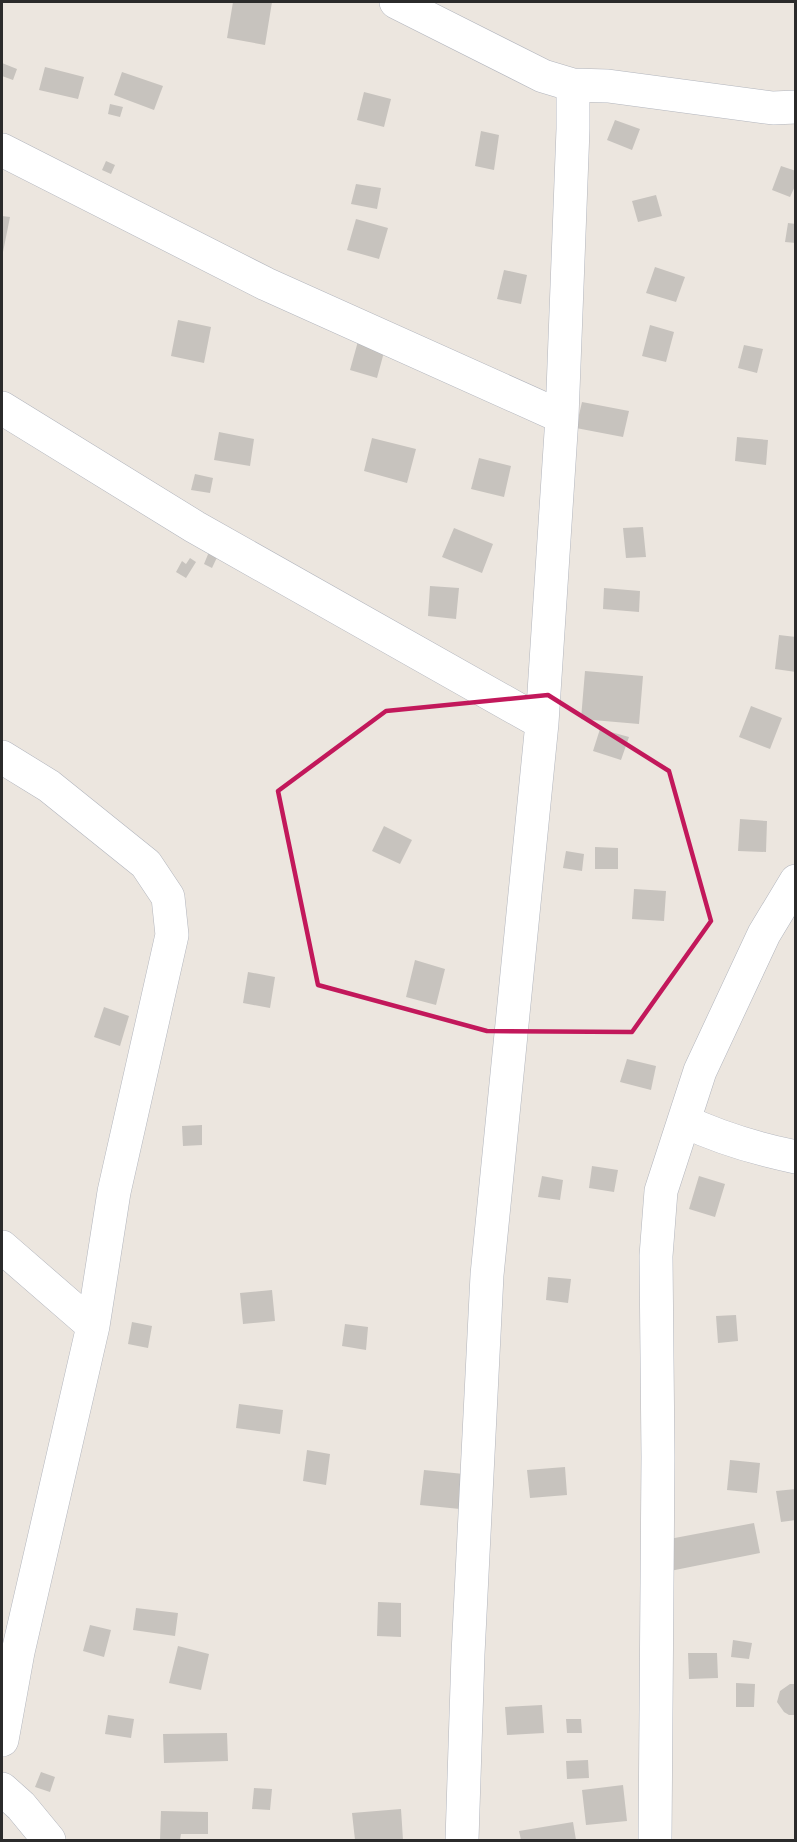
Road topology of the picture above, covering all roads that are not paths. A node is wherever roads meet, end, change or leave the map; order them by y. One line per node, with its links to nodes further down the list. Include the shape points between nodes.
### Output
1 (396, 2): 2 (street, via 543,76)
2 (573, 85): 3 (street, via 608,86 773,108); 6 (street)
3 (795, 107)
4 (2, 150): 6 (street, via 266,284)
5 (2, 408): 7 (street, via 195,527)
6 (562, 417): 7 (street)
7 (542, 723): 17 (street, via 487,1275)
8 (2, 757): 13 (street, via 49,786 146,864 168,897 172,935 114,1192)
9 (795, 881): 10 (street, via 764,934 700,1071)
10 (684, 1122): 11 (street, via 715,1136); 18 (street, via 661,1191 656,1256)
11 (795, 1157)
12 (2, 1248): 13 (street)
13 (93, 1326): 14 (street, via 20,1641)
14 (2, 1740)
15 (2, 1789): 16 (street)
16 (49, 1840)
17 (462, 1840)
18 (655, 1840)

